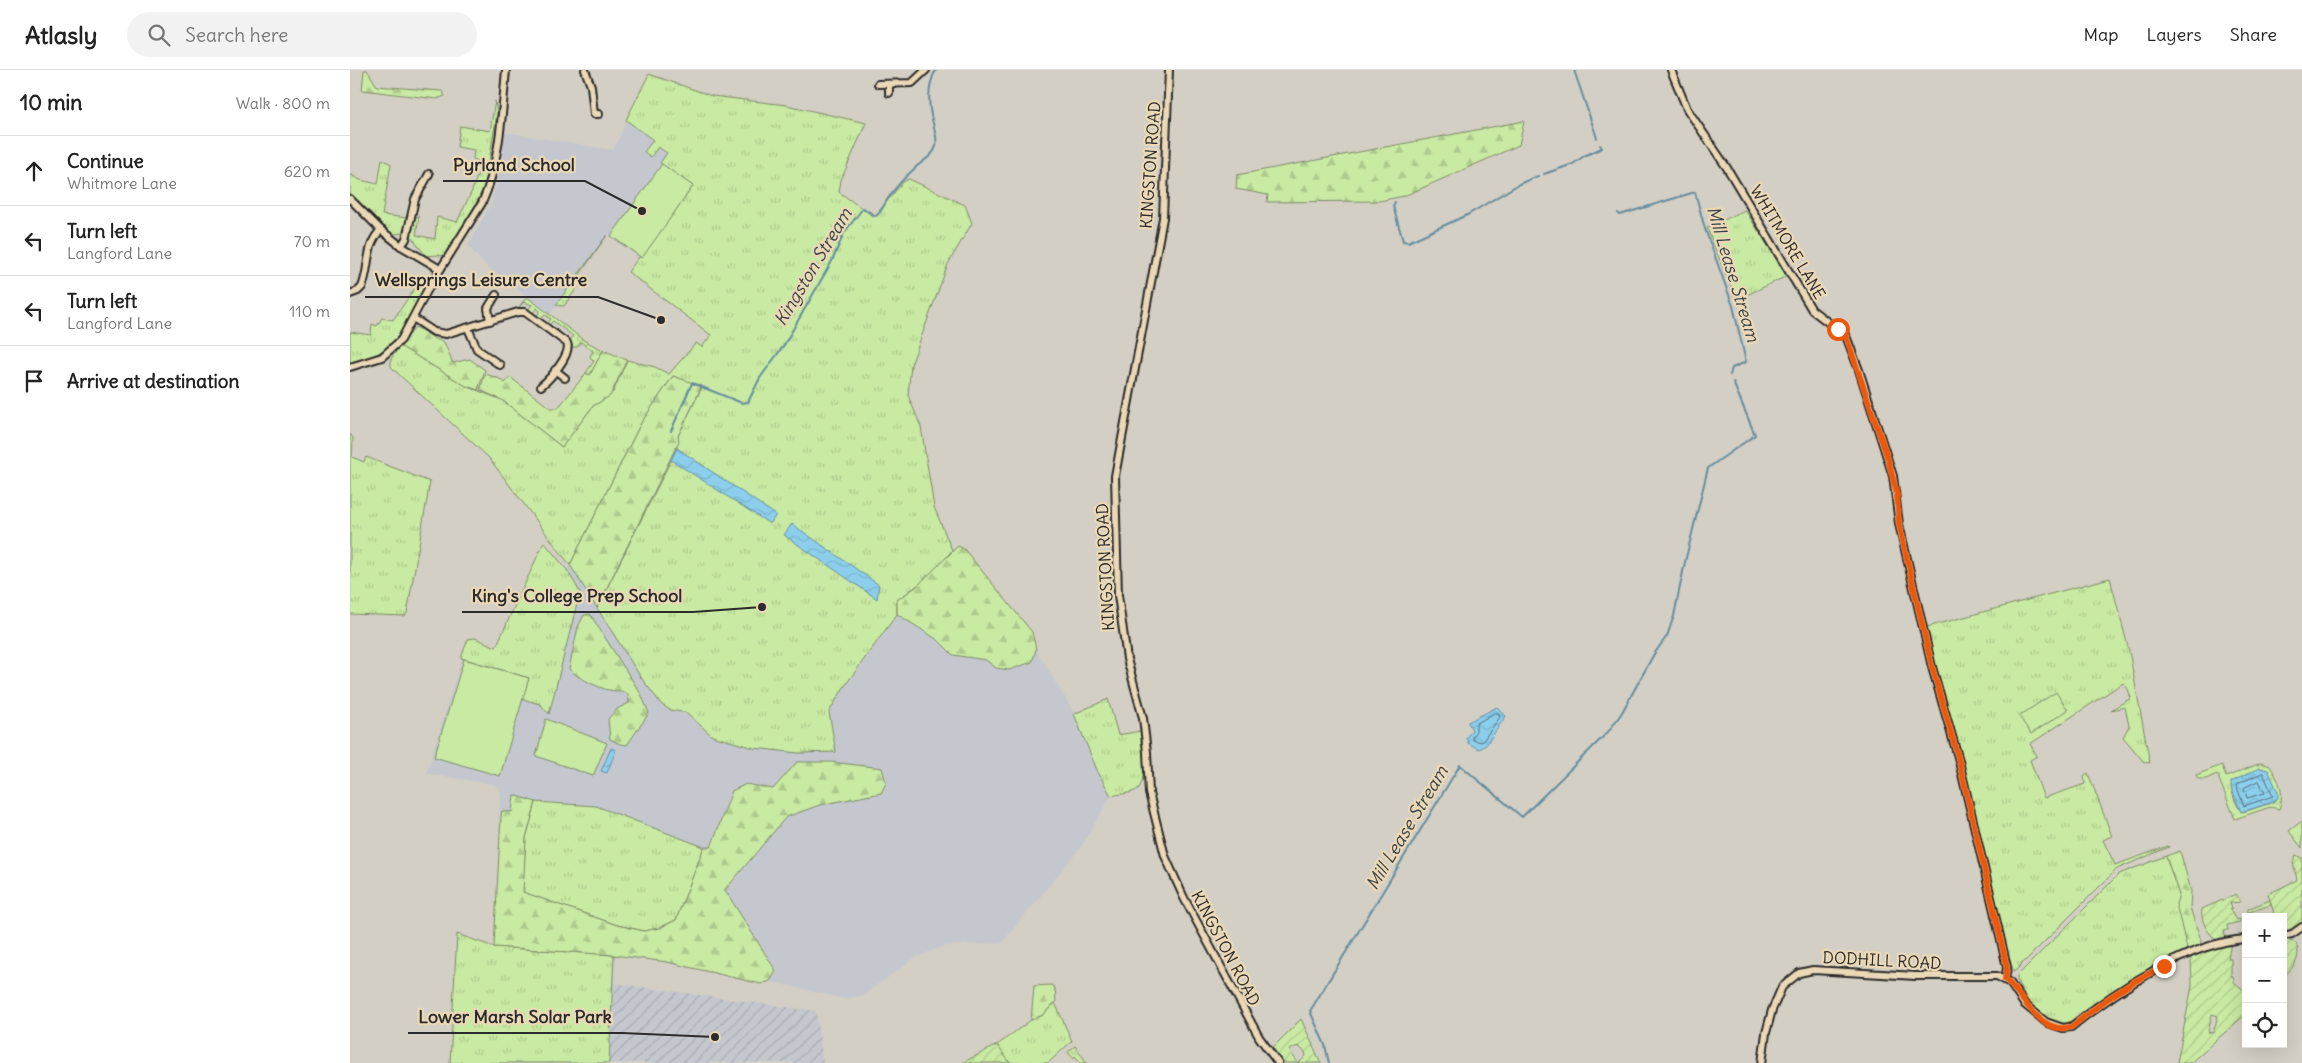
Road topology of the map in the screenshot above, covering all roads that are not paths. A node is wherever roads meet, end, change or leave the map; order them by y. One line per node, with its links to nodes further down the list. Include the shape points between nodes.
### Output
1 (506, 70): 14 (street, via 499,134 486,194)
2 (585, 70): 9 (street, via 591,86)
3 (926, 70): 7 (street, via 912,83)
4 (1169, 70): 29 (street, KINGSTON ROAD, via 1163,218 1115,476 1118,595 1127,659 1143,718 1149,793 1164,856 1259,1037)
5 (1671, 70): 28 (street, WHITMORE LANE, via 1687,108 1812,310 1846,336 1859,370 1893,476 1899,524 2002,945 2007,968)
6 (878, 84): 7 (street)
7 (889, 85): 8 (street)
8 (889, 92)
9 (594, 114)
10 (430, 174): 13 (street, via 415,199 406,239)
11 (350, 199): 12 (street)
12 (381, 230): 13 (street); 15 (street, via 371,246 362,287)
13 (401, 246): 14 (street)
14 (440, 269): 17 (street)
15 (350, 294)
16 (496, 295): 18 (street, via 488,308)
17 (413, 318): 19 (street, via 438,334); 21 (street, via 401,340 389,353)
18 (490, 321): 19 (street); 22 (street, via 518,312 528,313 567,344 568,353)
19 (468, 328): 20 (street, via 476,349)
20 (500, 365)
21 (350, 367)
22 (555, 370): 23 (street); 24 (street)
23 (565, 378)
24 (541, 386)
25 (2302, 927): 26 (street)
26 (2287, 935)
27 (2242, 940): 28 (street, via 2210,947 2164,966 2135,981 2066,1029 2037,1016)
28 (2005, 979): 30 (street, DODHILL ROAD, via 1998,976 1925,976 1827,970 1799,973 1788,980 1778,996 1766,1033)
29 (1278, 1063)
30 (1762, 1063)

